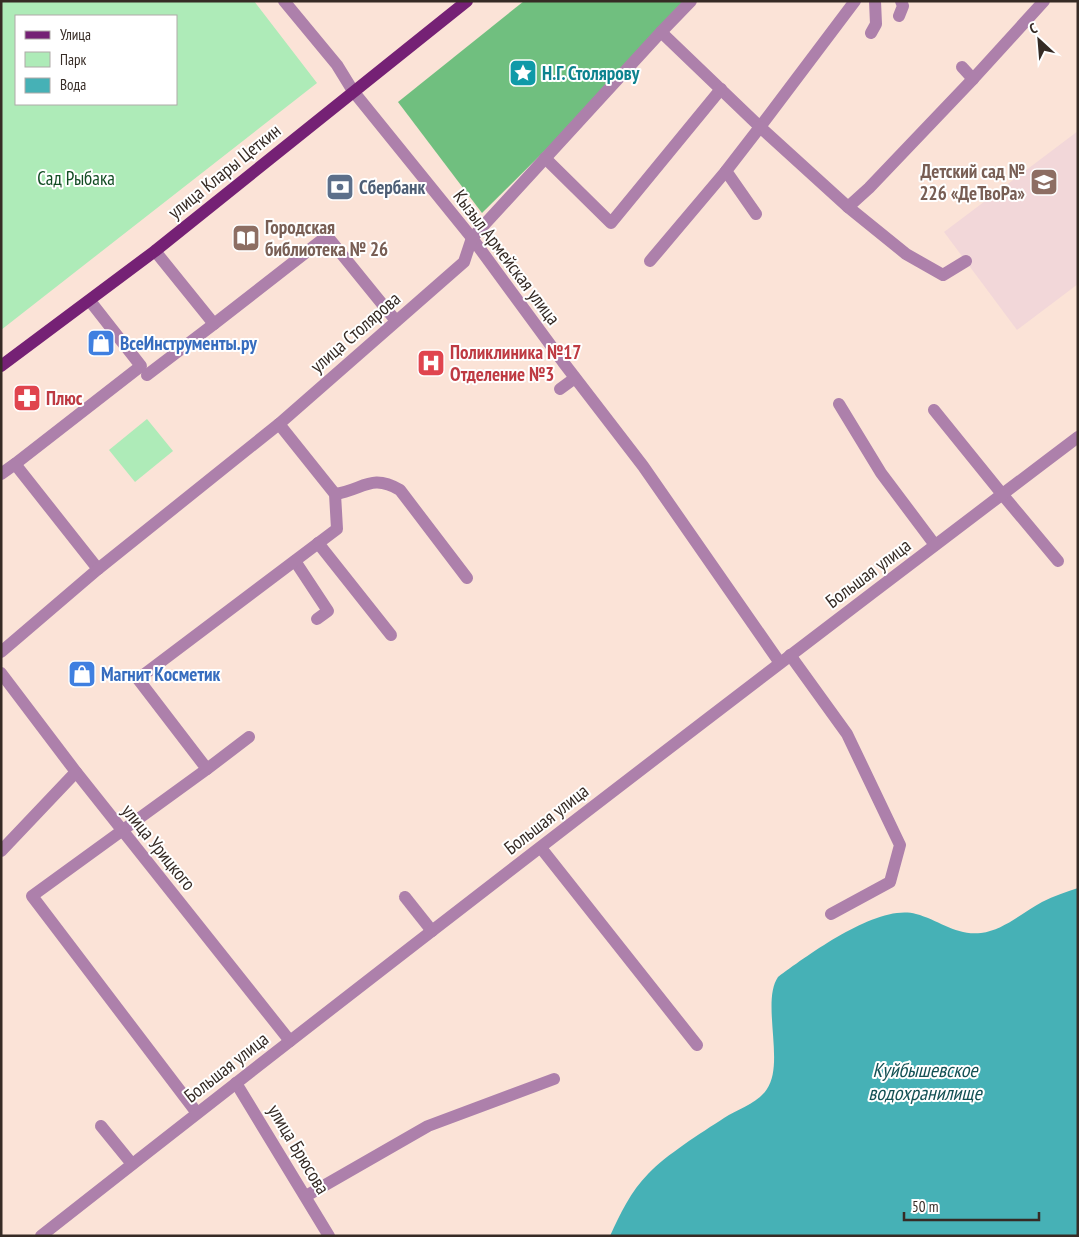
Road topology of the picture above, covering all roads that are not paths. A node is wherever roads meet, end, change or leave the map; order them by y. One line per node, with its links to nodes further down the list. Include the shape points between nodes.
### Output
1 (284, 1): 14 (street, Кызыл Армейская улица, via 337,65)
2 (467, 1): 14 (main road, улица Клары Цеткин)
3 (691, 1): 9 (street, улица Столярова)
4 (855, 1): 15 (street)
5 (875, 1): 10 (street, via 876,24)
6 (901, 1): 8 (street, via 903,6)
7 (1044, 1): 12 (street)
8 (899, 16)
9 (661, 32): 13 (street); 16 (street, улица Столярова)
10 (871, 33)
11 (962, 68): 12 (street)
12 (973, 79): 18 (street)
13 (721, 89): 15 (street); 16 (street, via 611,223)
14 (353, 91): 20 (street, Кызыл Армейская улица); 21 (main road, улица Клары Цеткин)
15 (760, 127): 17 (street); 18 (street)
16 (545, 158): 20 (street, улица Столярова)
17 (726, 171): 19 (street); 22 (street)
18 (848, 207): 23 (street, via 906,254 943,275)
19 (756, 214)
20 (472, 238): 25 (street, улица Столярова, via 464,262); 29 (street, Кызыл Армейская улица)
21 (155, 251): 24 (main road, улица Клары Цеткин); 26 (street)
22 (650, 261)
23 (966, 261)
24 (90, 301): 27 (main road, улица Клары Цеткин); 35 (street, via 141,366)
25 (396, 321): 26 (street, via 327,236); 33 (street, улица Столярова)
26 (214, 324): 28 (street)
27 (1, 366)
28 (147, 375)
29 (575, 378): 30 (street); 49 (street, Кызыл Армейская улица, via 643,466)
30 (560, 390)
31 (839, 404): 40 (street, via 880,473)
32 (934, 410): 38 (street)
33 (279, 424): 37 (street); 43 (street, улица Столярова)
34 (1078, 437): 38 (street, Большая улица)
35 (15, 464): 36 (street); 43 (street)
36 (1, 474)
37 (335, 494): 39 (street, via 337,529); 44 (street, via 378,481 400,490)
38 (1002, 494): 40 (street, Большая улица); 42 (street)
39 (318, 543): 41 (street); 46 (street)
40 (935, 545): 48 (street, Большая улица)
41 (295, 561): 45 (street, via 328,611); 52 (street, via 138,679)
42 (1058, 561)
43 (98, 569): 47 (street, улица Столярова)
44 (467, 578)
45 (317, 619)
46 (391, 635)
47 (1, 652)
48 (790, 655): 49 (street, Большая улица); 58 (street, via 847,734 900,845 890,882)
49 (780, 663): 55 (street, Большая улица)
50 (1, 673): 53 (street, улица Урицкого)
51 (249, 737): 52 (street)
52 (207, 769): 54 (street)
53 (76, 772): 54 (street, улица Урицкого); 56 (street)
54 (122, 831): 60 (street, улица Урицкого); 64 (street, via 32,896)
55 (541, 848): 59 (street, Большая улица); 61 (street)
56 (1, 851)
57 (405, 897): 59 (street)
58 (831, 914)
59 (432, 932): 60 (street, Большая улица)
60 (290, 1041): 63 (street, Большая улица)
61 (697, 1045)
62 (554, 1079): 67 (street, via 428,1126)
63 (236, 1083): 64 (street, Большая улица); 67 (street, улица Брюсова)
64 (197, 1113): 66 (street, Большая улица)
65 (101, 1126): 66 (street)
66 (132, 1164): 68 (street, Большая улица)
67 (306, 1196): 69 (street, улица Брюсова)
68 (41, 1236)
69 (329, 1236)

